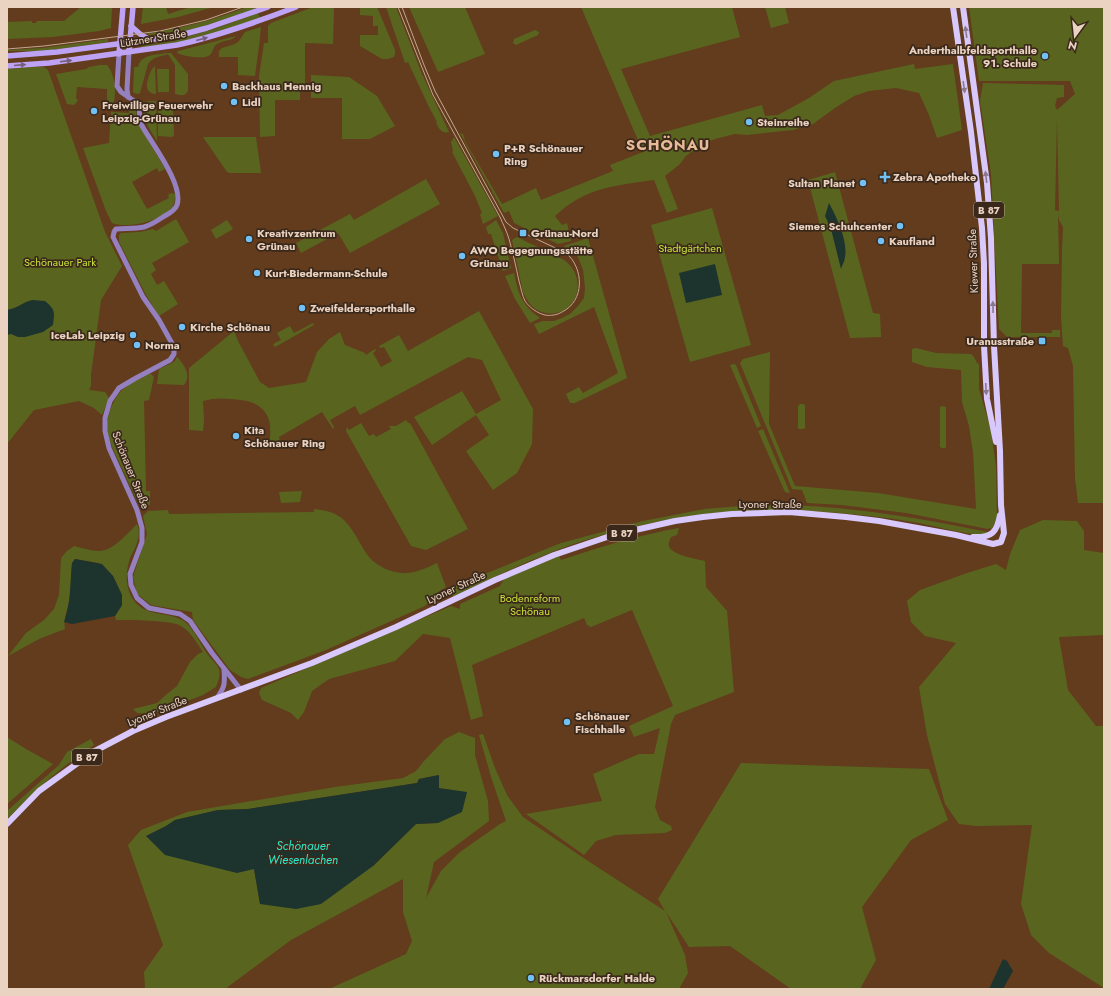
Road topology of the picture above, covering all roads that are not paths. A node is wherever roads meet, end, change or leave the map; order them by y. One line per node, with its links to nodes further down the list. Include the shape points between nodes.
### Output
1 (123, 7): 10 (main road)
2 (133, 7): 7 (main road)
3 (268, 7): 8 (main road, Lützner Straße, via 206,28)
4 (296, 7): 11 (main road, Lützner Straße, one-way to 4, via 164,48 210,37)
5 (953, 7): 16 (main road, Kiewer Straße / B 87, one-way to 16, via 982,228 987,400)
6 (963, 7): 16 (main road, Kiewer Straße / B 87, one-way to 6, via 987,183)
7 (131, 26): 8 (main road); 9 (main road)
8 (151, 40): 9 (main road, Lützner Straße)
9 (130, 42): 10 (main road, Lützner Straße); 11 (main road)
10 (120, 44): 12 (main road); 13 (main road, Lützner Straße)
11 (129, 52): 12 (main road, Lützner Straße); 15 (street)
12 (119, 54): 14 (main road, Lützner Straße, one-way to 12); 15 (street, via 116,86)
13 (7, 56)
14 (7, 66)
15 (128, 97): 19 (street, Schönauer Straße, via 140,105 141,124 170,172 178,201 174,210 151,225 116,229 113,237 143,297 174,347 174,354 170,360 118,388 110,402 104,431 142,528 142,542 130,574 136,598 149,608 180,614 190,621)
16 (1000, 467): 17 (main road, Kiewer Straße / B 87)
17 (1001, 505): 18 (main road, Lyoner Straße / B 87, via 999,523 992,534 983,537); 18 (main road, Lyoner Straße / B 87, via 1004,533 1001,542 993,544)
18 (956, 535): 20 (main road, Lyoner Straße / B 87, via 866,519 789,512 732,514 675,521 606,537 554,555 382,633)
19 (224, 668): 20 (street, Schönauer Straße); 21 (street, via 225,681)
20 (241, 690): 21 (main road, Lyoner Straße / B 87)
21 (217, 698): 22 (main road, Lyoner Straße / B 87, via 140,728 93,752 39,791)
22 (7, 824)

